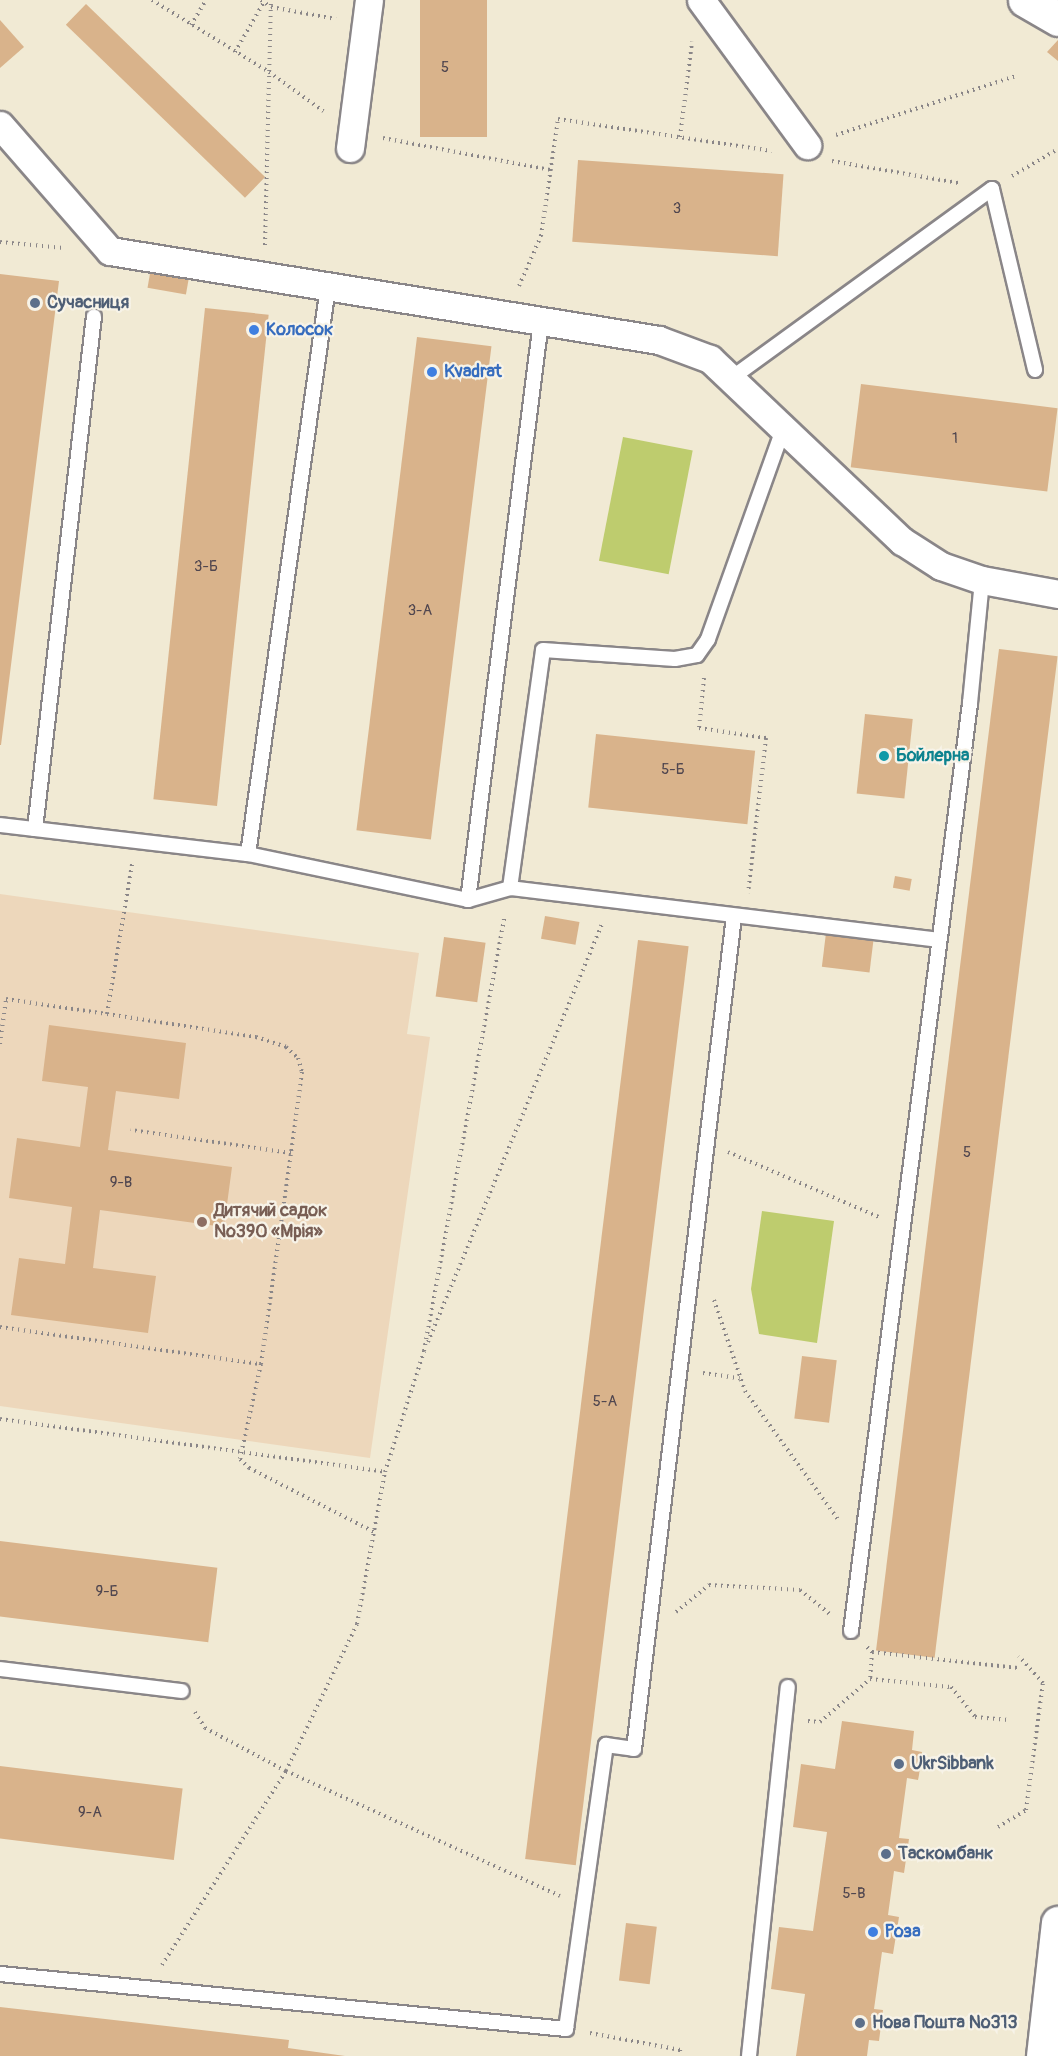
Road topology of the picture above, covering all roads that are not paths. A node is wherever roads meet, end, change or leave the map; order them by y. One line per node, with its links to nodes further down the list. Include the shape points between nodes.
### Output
1 (701, 0): 6 (street)
2 (1025, 0): 4 (main road)
3 (367, 12): 7 (street)
4 (1058, 19)
5 (0, 125): 8 (street, via 110,252)
6 (807, 145)
7 (350, 148)
8 (328, 287): 10 (street); 18 (lane)
9 (94, 316): 17 (lane)
10 (541, 321): 12 (street, via 658,340 710,359); 20 (lane)
11 (1035, 370): 12 (lane, via 992,189)
12 (733, 377): 13 (street)
13 (783, 429): 14 (street, via 902,541 941,566); 19 (lane, via 708,639 697,655 675,659 543,650)
14 (982, 580): 15 (street); 22 (lane, via 970,703)
15 (1058, 594)
16 (0, 825): 17 (lane)
17 (35, 829): 18 (lane)
18 (248, 854): 20 (lane)
19 (510, 888): 20 (lane); 21 (lane)
20 (468, 900)
21 (739, 918): 22 (lane); 28 (lane, via 705,1142 634,1749 606,1746 566,2029)
22 (938, 940): 23 (lane)
23 (850, 1631)
24 (0, 1669): 26 (lane)
25 (788, 1687): 29 (lane)
26 (182, 1691)
27 (1058, 1923): 30 (main road)
28 (0, 1974)
29 (749, 2056)
30 (1043, 2056)

